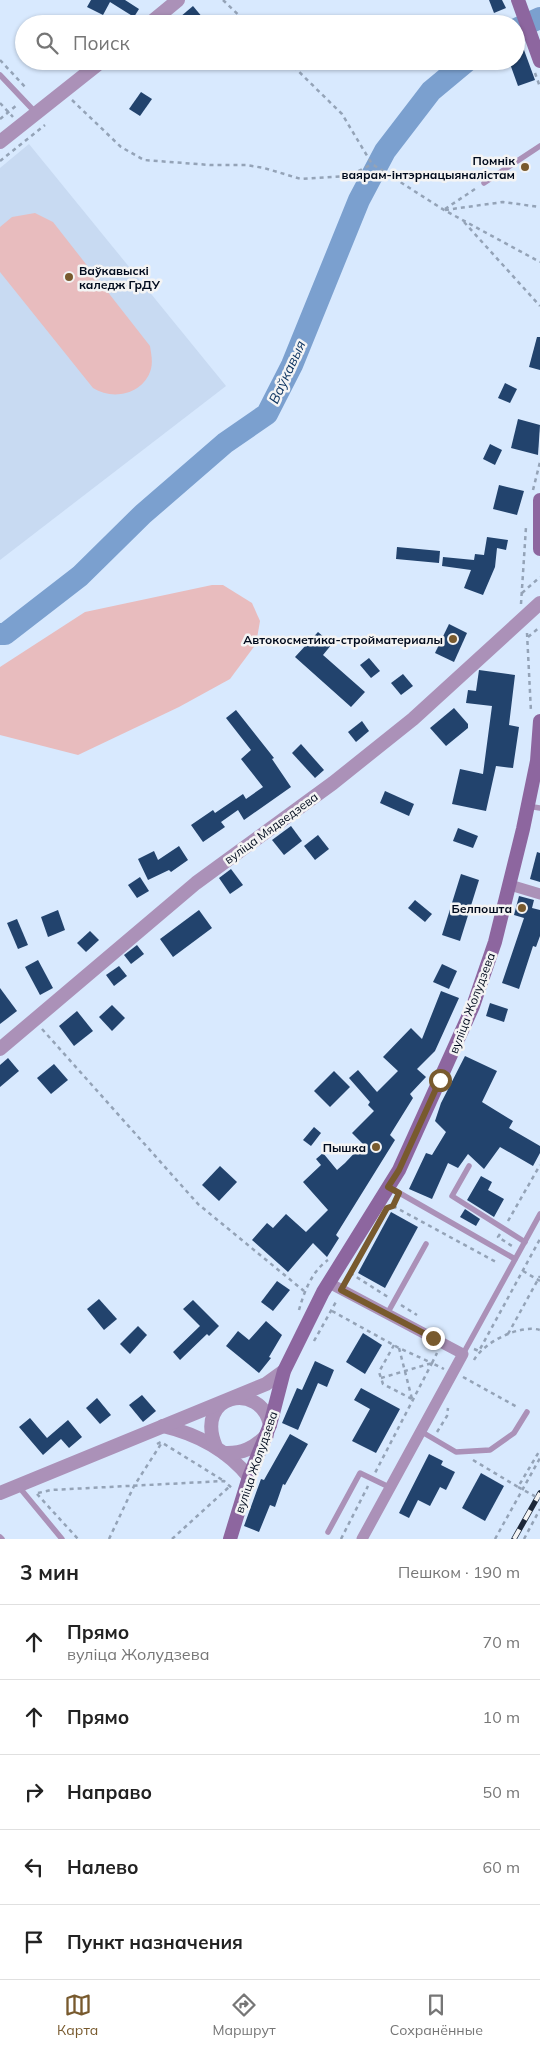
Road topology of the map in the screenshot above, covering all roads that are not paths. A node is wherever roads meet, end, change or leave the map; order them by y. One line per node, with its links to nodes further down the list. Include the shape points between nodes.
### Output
1 (178, 0): 3 (street)
2 (518, 0): 4 (main road)
3 (160, 15)
4 (523, 15)
5 (525, 21): 6 (main road)
6 (540, 61)
7 (91, 70): 9 (street)
8 (0, 75): 9 (lane)
9 (36, 114): 10 (street)
10 (0, 142)
11 (540, 146): 12 (lane)
12 (484, 183)
13 (540, 500): 14 (main road)
14 (540, 548)
15 (540, 603): 20 (street, вуліца Мядведзева, via 413,719 333,783 196,883)
16 (535, 718): 17 (main road, вуліца Жолудзева)
17 (534, 807): 18 (main road, вуліца Жолудзева)
18 (510, 885): 19 (street); 22 (main road, вуліца Жолудзева, via 473,1006 399,1170)
19 (540, 894)
20 (0, 1049)
21 (470, 1166): 24 (lane, via 452,1196)
22 (394, 1190): 26 (lane); 27 (main road, вуліца Жолудзева)
23 (540, 1214): 24 (lane)
24 (525, 1242): 26 (lane)
25 (426, 1244): 28 (lane)
26 (515, 1258): 29 (lane)
27 (329, 1283): 28 (street); 30 (main road, вуліца Жолудзева)
28 (387, 1314): 29 (street)
29 (463, 1354): 35 (street)
30 (284, 1371): 31 (street, via 266,1384); 34 (main road, вуліца Жолудзева)
31 (228, 1400): 33 (street); 34 (street, via 244,1399 258,1405 264,1411); 36 (street, via 211,1417 210,1433)
32 (526, 1412): 35 (lane, via 514,1433 490,1450 456,1452)
33 (163, 1426): 36 (street, via 179,1430); 38 (street)
34 (268, 1430): 36 (street, via 251,1448 242,1452); 37 (main road, вуліца Жолудзева)
35 (422, 1432): 39 (street)
36 (220, 1450): 37 (street)
37 (250, 1478): 43 (main road, вуліца Жолудзева)
38 (18, 1486): 40 (street); 42 (lane)
39 (390, 1487): 41 (lane, via 360,1473); 44 (street)
40 (0, 1492)
41 (328, 1532)
42 (62, 1539)
43 (230, 1539)
44 (362, 1539)

